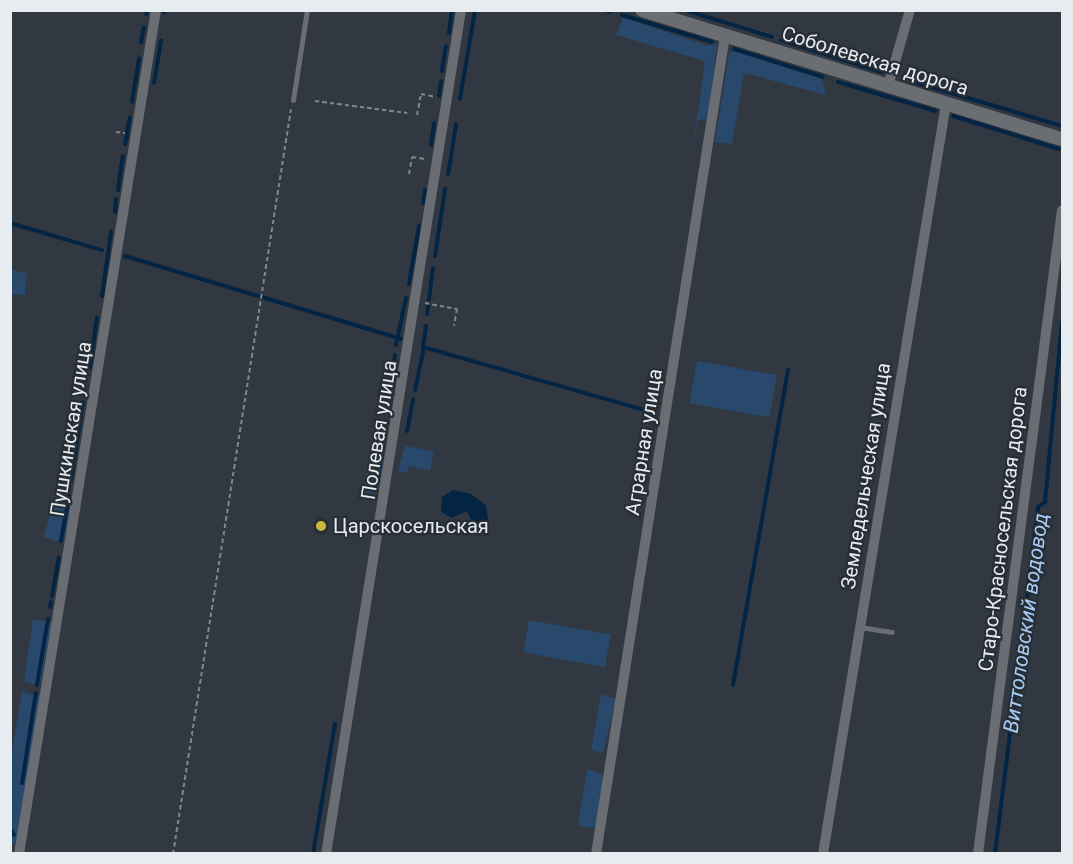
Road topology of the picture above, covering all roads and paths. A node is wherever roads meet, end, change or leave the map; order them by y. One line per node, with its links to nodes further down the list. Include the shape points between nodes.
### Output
1 (156, 10): 25 (street, Пушкинская улица)
2 (307, 10): 10 (lane)
3 (461, 10): 27 (street, Полевая улица)
4 (642, 10): 6 (street, Соболевская дорога)
5 (910, 10): 8 (street)
6 (679, 16): 7 (street, Соболевская дорога)
7 (725, 36): 8 (street, Соболевская дорога); 28 (street, Аграрная улица)
8 (888, 86): 12 (street, Соболевская дорога)
9 (429, 96): 14 (path, via 421,94)
10 (293, 100): 26 (path)
11 (315, 101): 13 (path)
12 (946, 104): 17 (street, Соболевская дорога); 23 (street, Земледельческая улица)
13 (407, 113)
14 (417, 115)
15 (116, 132): 16 (path)
16 (121, 133)
17 (1062, 139)
18 (419, 158): 19 (path, via 412,157)
19 (409, 174)
20 (1062, 210): 30 (street, Старо-Красносельская дорога)
21 (436, 305): 22 (path, via 457,309)
22 (454, 326)
23 (860, 627): 24 (lane); 29 (street, Земледельческая улица)
24 (892, 632)
25 (19, 854)
26 (173, 854)
27 (326, 854)
28 (597, 854)
29 (824, 854)
30 (978, 854)

